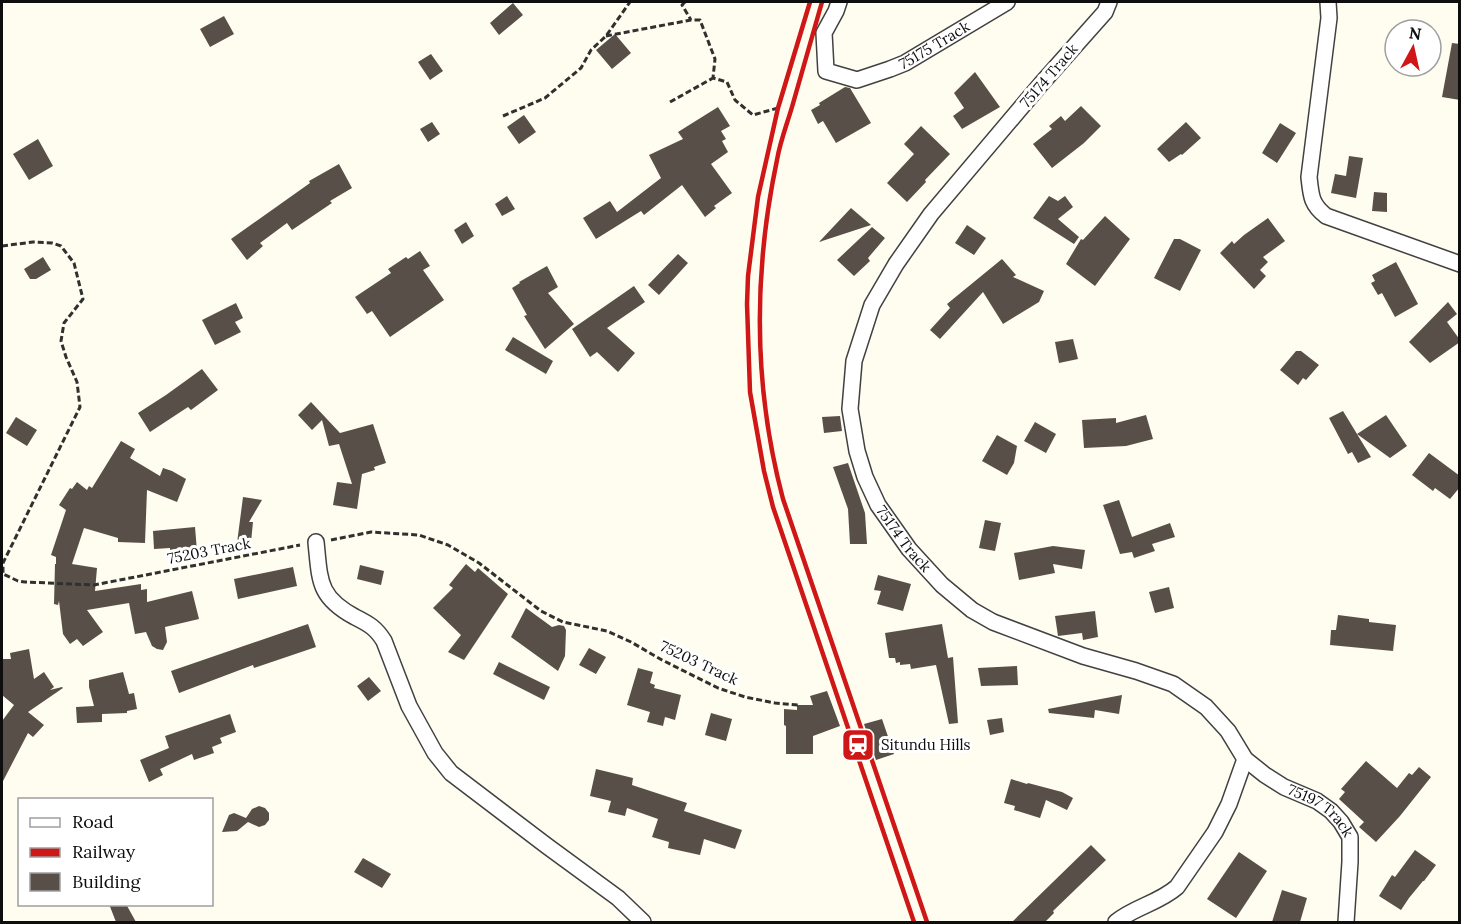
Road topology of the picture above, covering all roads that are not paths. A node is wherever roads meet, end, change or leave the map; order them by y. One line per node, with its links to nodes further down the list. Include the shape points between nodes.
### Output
1 (839, 2): 2 (street, 75175 Track, via 824,33 826,71 857,80 905,63)
2 (1007, 2)
3 (1109, 2): 9 (street, 75174 Track, via 1105,12 931,214 872,305 854,361 850,409 857,452 878,505 909,549 972,610 993,622 1083,656 1173,684 1206,707 1228,730)
4 (1328, 2): 6 (street)
5 (1335, 2): 6 (street)
6 (1329, 18): 7 (street, via 1309,177 1312,201 1326,216)
7 (1460, 264)
8 (316, 542): 10 (street, via 324,592 380,635 409,706 451,773 618,898)
9 (1245, 759): 11 (street, via 1215,832 1177,887); 12 (street, 75197 Track, via 1284,787 1317,801 1341,822 1350,837)
10 (643, 922)
11 (1116, 922)
12 (1346, 922)

